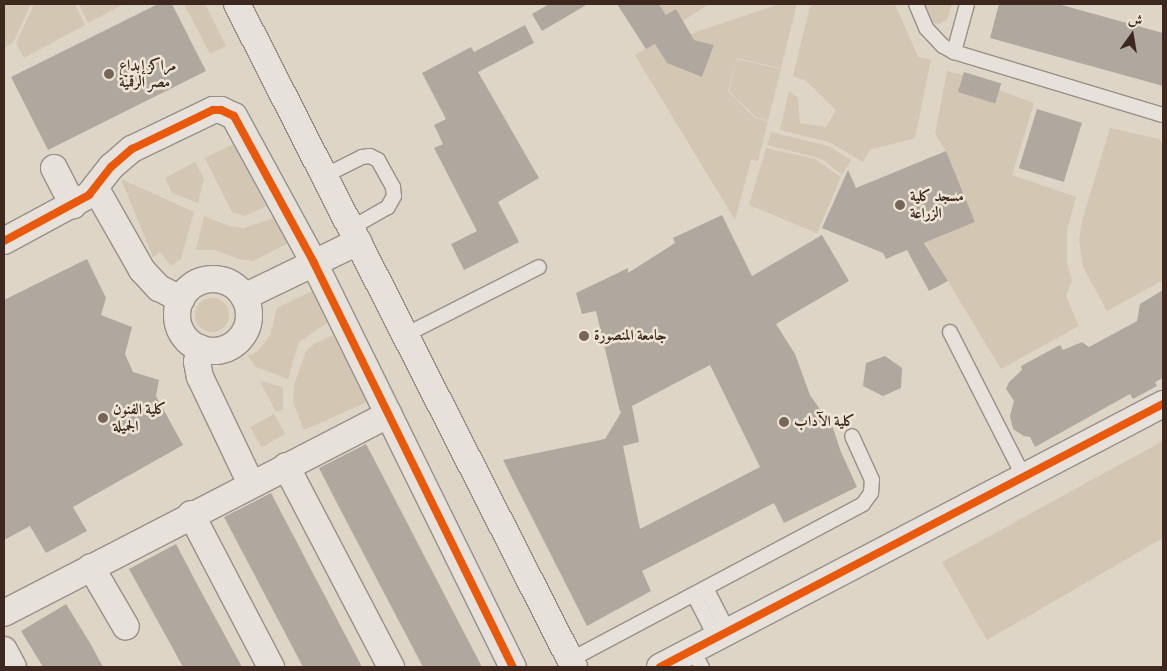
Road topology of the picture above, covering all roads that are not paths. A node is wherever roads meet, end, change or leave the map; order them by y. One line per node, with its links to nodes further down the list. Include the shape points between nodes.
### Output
1 (237, 4): 7 (street)
2 (916, 4): 4 (lane, via 926,28 938,42)
3 (967, 4): 4 (lane)
4 (954, 52): 5 (lane)
5 (1163, 115)
6 (54, 168): 9 (street)
7 (324, 176): 10 (street); 10 (lane, via 370,156 378,160 393,187 394,196 388,207)
8 (96, 189): 9 (street); 12 (street, via 111,167 132,149 206,112 228,112 239,122); 15 (street, via 142,270 159,288)
9 (73, 205): 11 (street)
10 (354, 235): 12 (street); 17 (street)
11 (4, 241)
12 (314, 263): 14 (street); 20 (street)
13 (539, 266): 17 (lane)
14 (244, 297): 15 (street, via 231,283 211,279 193,285); 18 (street, via 249,316 237,342 219,350)
15 (180, 299): 18 (street, via 180,328)
16 (950, 332): 23 (lane)
17 (405, 335): 33 (street)
18 (200, 348): 24 (street, via 197,362 200,376)
19 (1163, 404): 23 (street)
20 (388, 414): 22 (street); 37 (street)
21 (852, 436): 27 (lane, via 872,480 868,500)
22 (286, 466): 24 (street); 36 (street)
23 (1024, 477): 30 (street)
24 (250, 484): 25 (street)
25 (192, 514): 26 (street); 35 (street)
26 (91, 567): 28 (street); 29 (street)
27 (700, 591): 30 (lane); 33 (lane)
28 (4, 613)
29 (126, 627)
30 (722, 634): 32 (street)
31 (4, 650): 34 (street)
32 (697, 659): 38 (street)
33 (572, 664)
34 (13, 667)
35 (271, 667)
36 (391, 667)
37 (513, 667)
38 (660, 667)

